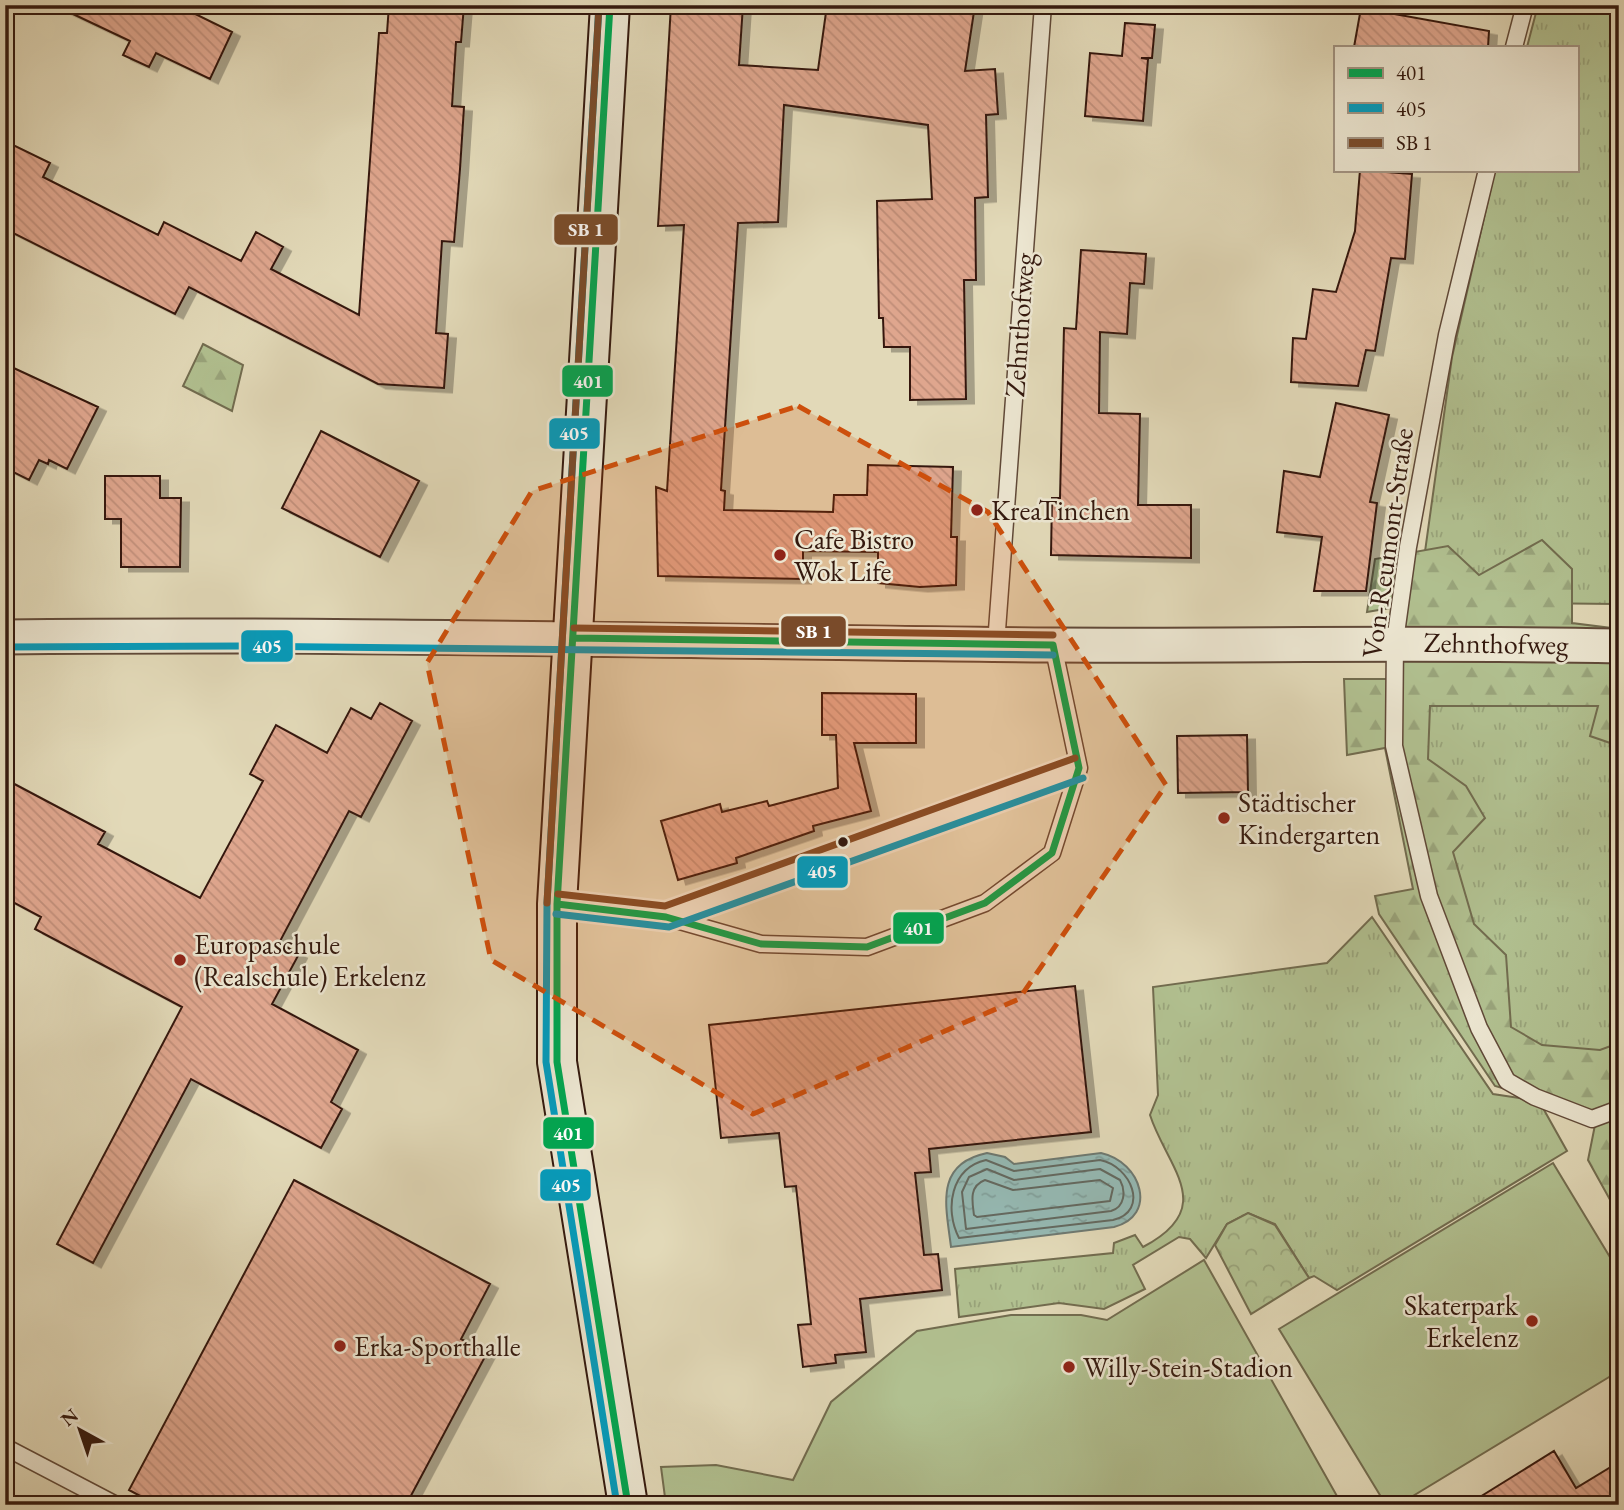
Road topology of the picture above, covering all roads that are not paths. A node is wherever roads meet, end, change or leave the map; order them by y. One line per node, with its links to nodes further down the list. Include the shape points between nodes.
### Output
1 (610, 5): 7 (main road)
2 (1043, 5): 9 (lane, Zehnthofweg)
3 (1525, 5): 4 (lane)
4 (1514, 46)
5 (1487, 172): 8 (lane, Von-Reumont-Straße, via 1447,335)
6 (5, 637): 7 (street, Zehnthofweg)
7 (574, 638): 9 (street, Zehnthofweg); 13 (main road)
8 (1395, 641): 10 (street, Zehnthofweg); 11 (street, Zehnthofweg); 15 (lane, Von-Reumont-Straße, via 1396,758 1429,896 1479,1028 1507,1081 1592,1119)
9 (996, 644): 10 (street, Zehnthofweg)
10 (1053, 645): 12 (lane)
11 (1619, 646)
12 (1079, 768): 14 (lane); 14 (lane, via 1052,853 985,903 867,947 761,944)
13 (557, 904): 14 (lane); 18 (main road, via 557,1062)
14 (666, 917)
15 (1619, 1109)
16 (5, 1447): 17 (lane)
17 (116, 1505)
18 (628, 1505)

